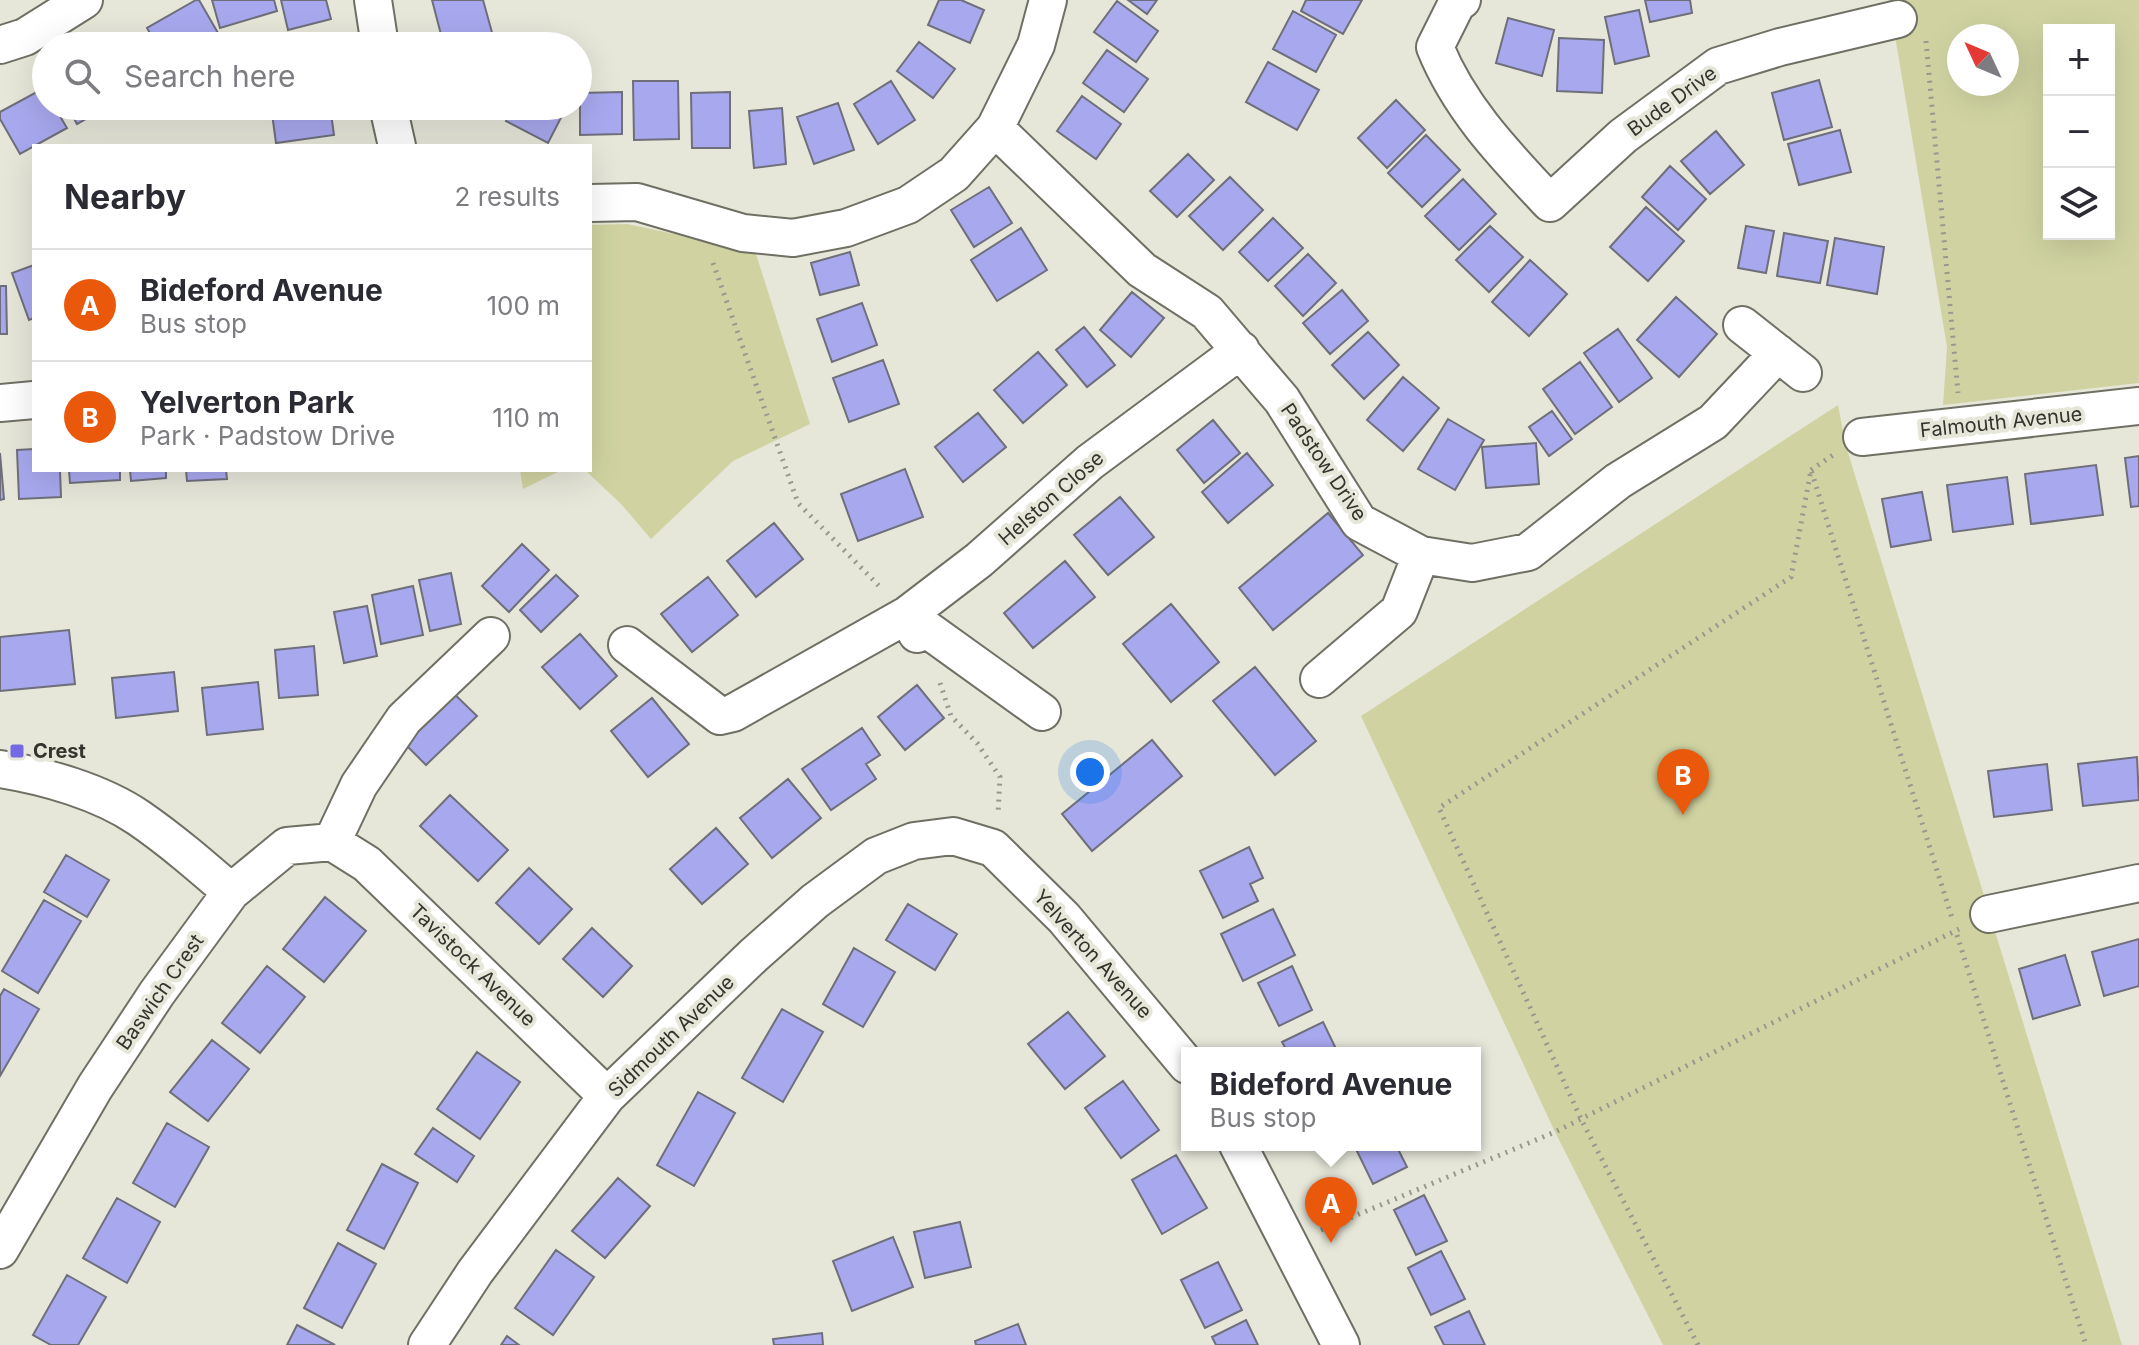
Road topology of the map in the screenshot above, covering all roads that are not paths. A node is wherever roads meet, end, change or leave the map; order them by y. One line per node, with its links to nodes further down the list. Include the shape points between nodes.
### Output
1 (84, 0): 7 (street)
2 (373, 0): 8 (street)
3 (1048, 0): 12 (street, via 1036,45)
4 (1462, 0): 5 (street, Bude Drive, via 1435,47 1448,80 1492,141 1550,203 1623,136 1718,66)
5 (1852, 15): 6 (street, Bude Drive)
6 (1911, 22)
7 (33, 32)
8 (378, 32)
9 (32, 33): 10 (street)
10 (0, 45)
11 (391, 120): 13 (street)
12 (995, 128): 14 (street, via 954,174 908,205 846,228 793,238 743,233 637,202); 16 (street, Padstow Drive, via 1142,270 1207,312)
13 (397, 144)
14 (592, 203)
15 (1742, 325): 21 (street, Padstow Drive, via 1790,363 1713,422 1618,481 1528,552 1472,563)
16 (1241, 350): 21 (street, Padstow Drive, via 1282,400 1359,522); 22 (street, Helston Close, via 1090,462)
17 (32, 401): 18 (street)
18 (0, 403)
19 (2139, 406): 20 (street, Falmouth Avenue)
20 (1862, 437)
21 (1421, 555): 26 (street, via 1399,611)
22 (907, 615): 24 (street, Helston Close, via 720,716); 25 (street); 27 (street)
23 (491, 636): 29 (street, via 404,719 359,785)
24 (627, 645)
25 (933, 663)
26 (1319, 679)
27 (1042, 712)
28 (0, 769): 32 (street, via 82,790 136,816)
29 (332, 842): 32 (street, Baswich Crest, via 287,846); 35 (street, Tavistock Avenue, via 367,864)
30 (993, 848): 34 (street, Yelverton Avenue, via 1064,918); 35 (street, Sidmouth Avenue, via 953,836 914,841 876,856 754,955)
31 (2139, 883): 33 (street)
32 (231, 892): 37 (street, Baswich Crest, via 95,1087)
33 (1989, 914)
34 (1181, 1058)
35 (607, 1096): 38 (street, Sidmouth Avenue)
36 (1241, 1151): 39 (street)
37 (0, 1250)
38 (427, 1345)
39 (1341, 1345)

